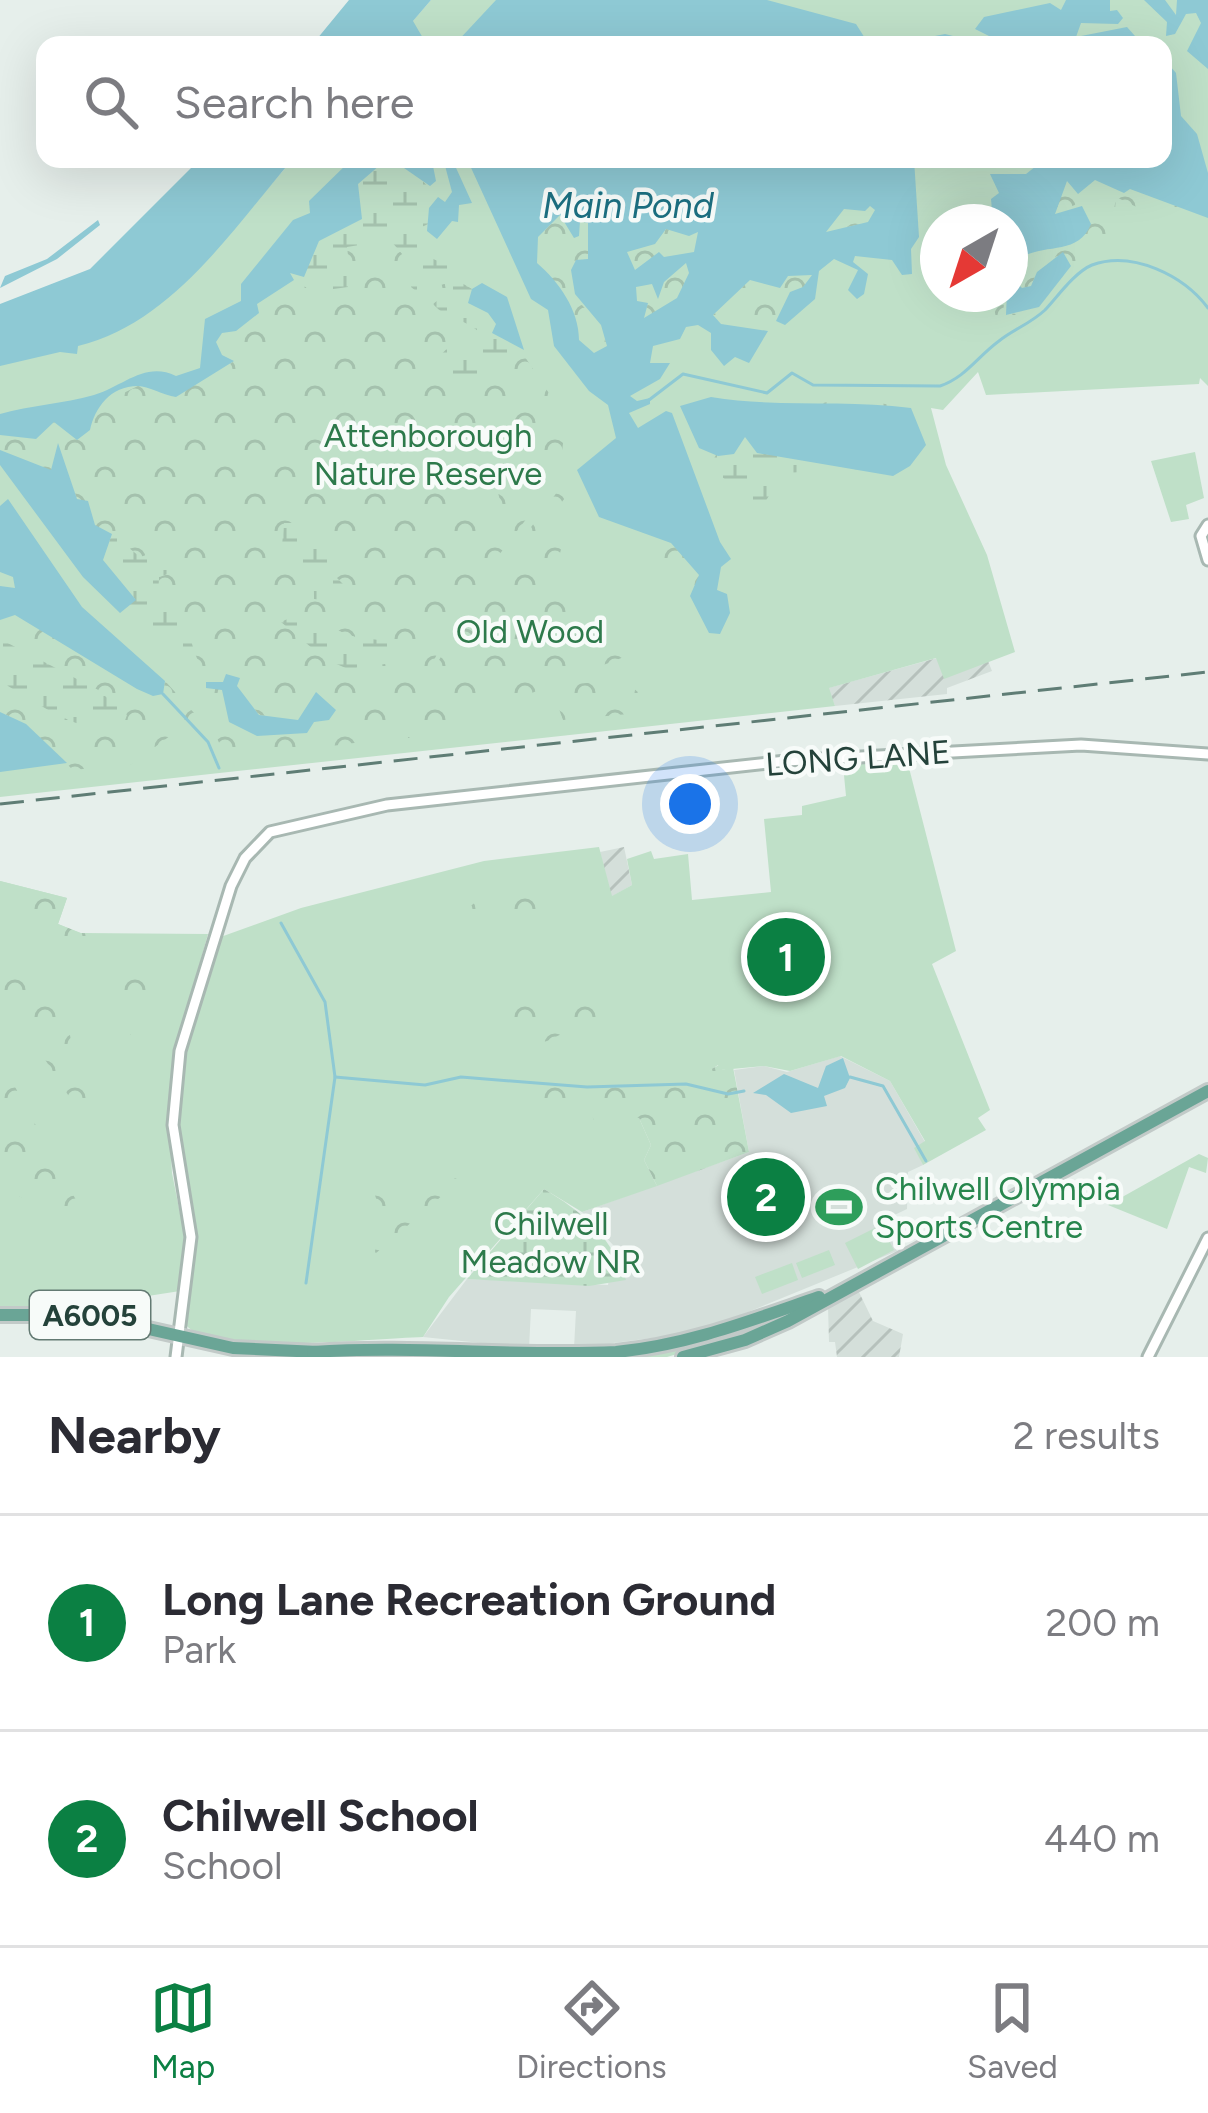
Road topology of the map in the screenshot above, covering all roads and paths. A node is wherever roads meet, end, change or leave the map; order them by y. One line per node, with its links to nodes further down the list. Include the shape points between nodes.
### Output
1 (1208, 525): 2 (street, via 1201,536)
2 (1208, 560)
3 (1208, 754): 8 (street, LONG LANE, via 1081,746 785,761 387,805 277,828 241,866 190,1004 174,1086 174,1141 191,1237)
4 (1208, 1092): 6 (main road, A6005)
5 (1208, 1238): 13 (street)
6 (846, 1288): 9 (main road, A6005, via 653,1347 551,1355); 12 (main road, A6005, via 745,1340)
7 (0, 1315): 8 (main road, A6005, via 86,1315)
8 (178, 1336): 9 (main road, A6005); 10 (street)
9 (313, 1352): 11 (main road, A6005)
10 (176, 1357)
11 (371, 1357)
12 (683, 1357)
13 (1148, 1357)

